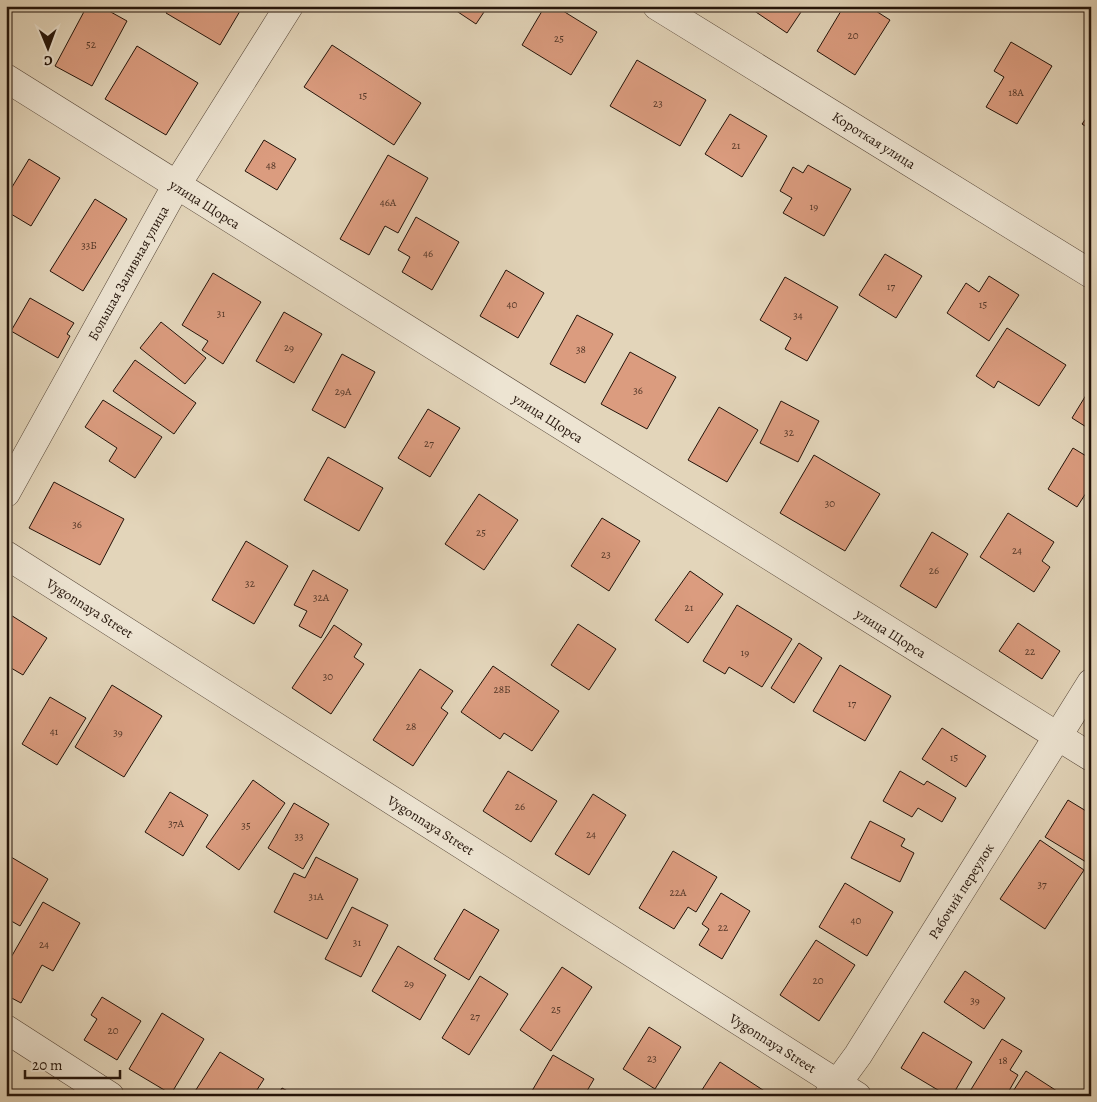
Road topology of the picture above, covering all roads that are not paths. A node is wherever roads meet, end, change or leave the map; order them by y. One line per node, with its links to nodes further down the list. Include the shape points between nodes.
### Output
1 (289, 6): 4 (street, Большая Заливная улица)
2 (657, 6): 5 (street, Короткая улица)
3 (6, 78): 4 (street, улица Щорса)
4 (176, 186): 6 (street, Большая Заливная улица); 9 (street, улица Щорса)
5 (1091, 274)
6 (6, 494)
7 (6, 555): 12 (street, Vygonnaya Street)
8 (1091, 683): 9 (street, Рабочий переулок)
9 (1057, 737): 10 (street, улица Щорса); 12 (street, Рабочий переулок, via 858,1055)
10 (1091, 757)
11 (6, 1030): 13 (street)
12 (840, 1092)
13 (110, 1096)

